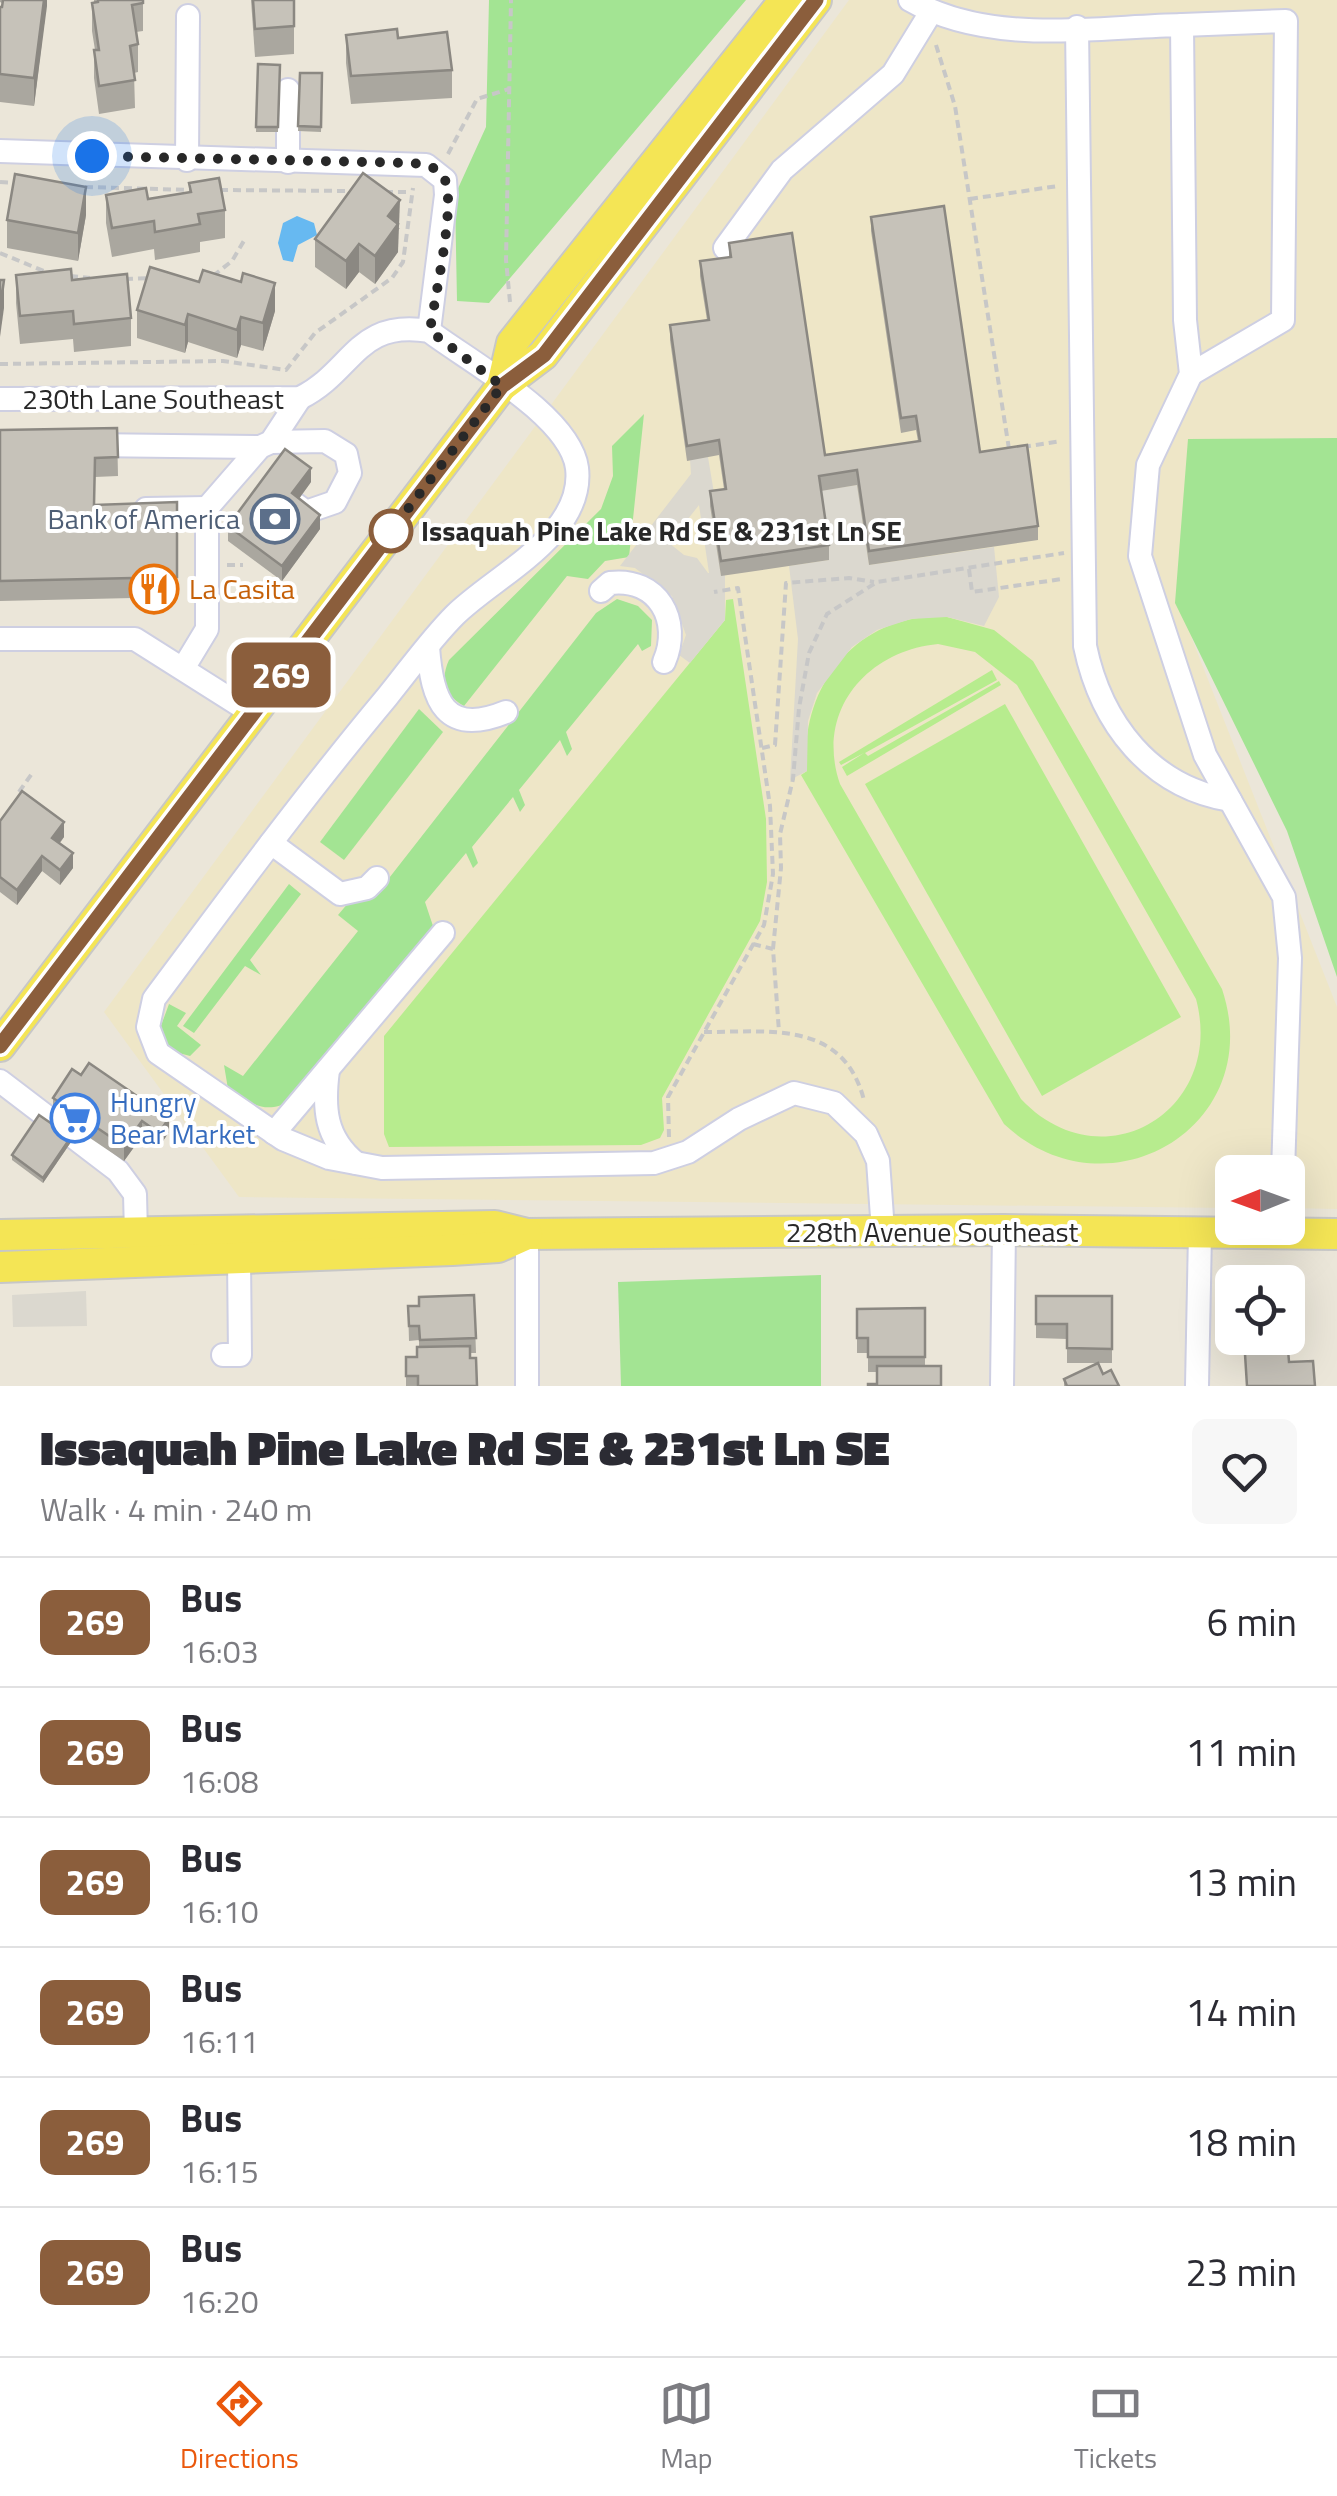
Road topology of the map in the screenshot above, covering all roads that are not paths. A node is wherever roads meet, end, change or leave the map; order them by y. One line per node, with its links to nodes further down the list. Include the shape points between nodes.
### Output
1 (785, 0): 14 (main road, via 512,343)
2 (816, 0): 14 (main road, via 544,355)
3 (920, 6): 6 (street, via 984,29); 11 (street, via 893,74 782,170)
4 (188, 16): 9 (street)
5 (1182, 26): 6 (street); 13 (street, via 1184,320); 13 (street, via 1286,21 1282,320)
6 (1077, 27): 29 (street, via 1084,646 1100,702 1130,746 1198,795)
7 (288, 90): 10 (street)
8 (0, 151): 9 (street)
9 (187, 160): 10 (street)
10 (288, 162): 12 (street, via 410,163 429,179 445,180 445,231)
11 (725, 248)
12 (430, 331): 14 (street); 15 (street, 230th Lane Southeast, via 373,335)
13 (1191, 374): 29 (street, via 1148,465 1140,556 1205,755)
14 (502, 386): 24 (street, via 549,418 570,446 574,491 564,518 544,540 455,615); 28 (main road)
15 (300, 398): 16 (street, 230th Lane Southeast); 18 (street)
16 (0, 400)
17 (60, 445): 18 (street)
18 (264, 461): 19 (street, via 325,441 346,454 347,482 335,502); 20 (street)
19 (306, 499)
20 (208, 508): 21 (street); 26 (street, via 207,629)
21 (120, 510)
22 (602, 591): 25 (street, via 625,581 667,612 673,629)
23 (0, 639): 26 (street, via 135,638)
24 (428, 648): 27 (street, via 435,698 448,714 469,721); 30 (street)
25 (664, 662)
26 (184, 667): 28 (street)
27 (506, 712)
28 (252, 713): 33 (main road)
29 (1230, 800): 37 (street, via 1284,898 1290,958)
30 (271, 843): 31 (street, via 340,894 367,888); 36 (street, via 154,999 148,1027 158,1053)
31 (377, 878)
32 (443, 932): 34 (street)
33 (6, 1025)
34 (328, 1070): 36 (street); 38 (street, via 328,1127)
35 (0, 1082): 44 (street, via 118,1171 134,1194)
36 (274, 1134): 38 (street)
37 (1284, 1155)
38 (356, 1163): 40 (street, via 654,1163 688,1152 794,1093 834,1103 866,1134 878,1161)
39 (1004, 1230): 40 (main road, 228th Avenue Southeast); 42 (main road, 228th Avenue Southeast); 52 (street)
40 (883, 1231): 45 (main road, 228th Avenue Southeast)
41 (1305, 1232): 46 (main road, 228th Avenue Southeast)
42 (1200, 1233): 43 (main road, 228th Avenue Southeast); 53 (street)
43 (1215, 1233)
44 (136, 1234): 45 (main road, 228th Avenue Southeast, via 494,1226); 47 (main road, 228th Avenue Southeast)
45 (527, 1234): 48 (main road, 228th Avenue Southeast, via 498,1247); 51 (street)
46 (1337, 1234)
47 (0, 1235)
48 (239, 1260): 49 (main road, 228th Avenue Southeast); 50 (street, via 240,1355)
49 (0, 1268)
50 (223, 1354)
51 (527, 1386)
52 (1002, 1386)
53 (1197, 1386)

